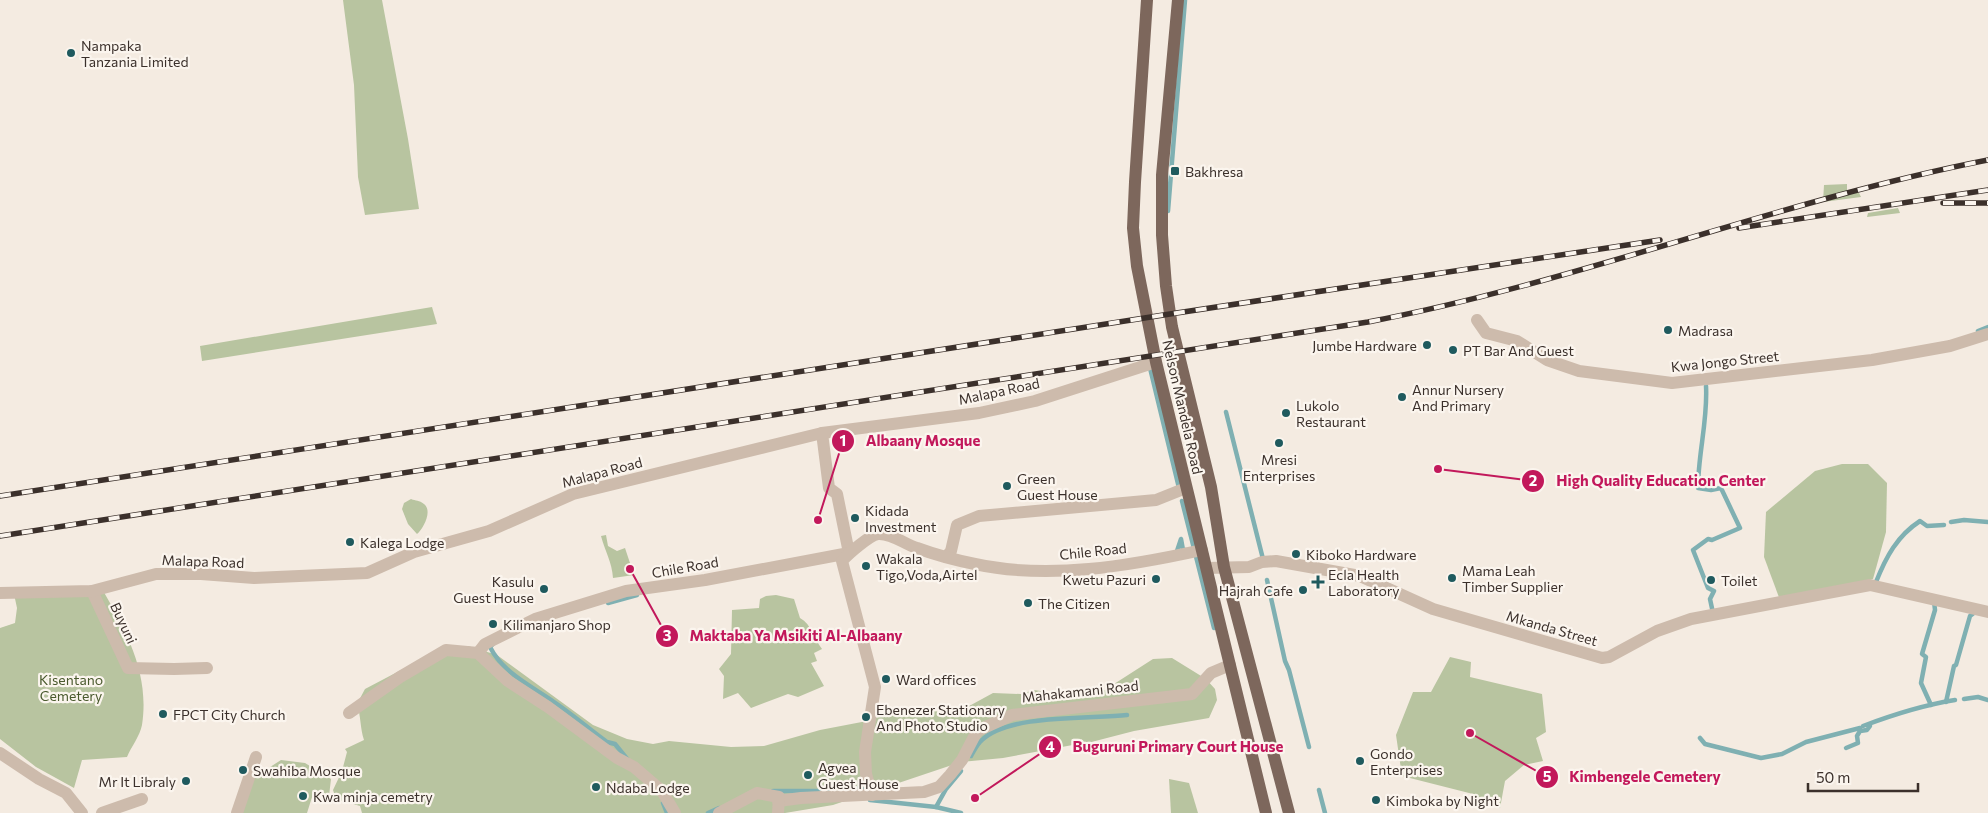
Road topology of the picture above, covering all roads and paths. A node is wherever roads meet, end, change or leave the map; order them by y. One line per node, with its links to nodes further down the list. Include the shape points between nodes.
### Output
1 (1147, 0): 5 (main road, Nelson Mandela Road, via 1133,228)
2 (1178, 0): 11 (main road, Nelson Mandela Road, via 1162,175 1165,278 1172,327 1211,487)
3 (1477, 320): 4 (street, Kwa Jongo Street, via 1486,333 1516,341 1546,360 1579,372 1672,383 1872,360 1950,346)
4 (1988, 334)
5 (1156, 362): 6 (street, Malapa Road, via 1035,400 980,413); 7 (main road, Nelson Mandela Road)
6 (822, 433): 9 (street, via 829,488 837,494); 13 (street, Malapa Road, via 573,494 489,531 414,552 367,573 254,578 156,574)
7 (1186, 488): 8 (main road, Nelson Mandela Road); 10 (street, via 1156,500 1132,504 979,516 957,525 951,551)
8 (1202, 550): 10 (street, Chile Road, via 1092,569 994,568); 12 (main road, Nelson Mandela Road)
9 (849, 553): 10 (street, Chile Road, via 876,534 889,534 907,544); 16 (street, Chile Road, via 626,592 536,619 485,644); 22 (street, via 842,561 875,687 865,752 866,774)
10 (946, 557)
11 (1224, 567): 12 (street, Mkanda Street); 15 (street, Mkanda Street, via 1248,567 1276,561 1360,576 1432,608 1602,658 1657,631 1692,619 1870,585); 31 (main road, Nelson Mandela Road)
12 (1207, 568): 17 (main road, Nelson Mandela Road)
13 (92, 590): 14 (street, Malapa Road); 18 (street, Buyuni, via 128,668)
14 (0, 593)
15 (1988, 612)
16 (478, 653): 19 (street, via 446,650); 28 (street, via 508,681 617,758 634,766 662,792)
17 (1230, 665): 22 (street, Mahakamani Road, via 1211,674 1192,694 1012,714 977,731 962,760 939,787 924,792); 30 (main road, Nelson Mandela Road)
18 (206, 668)
19 (349, 713)
20 (0, 753): 25 (street, via 39,779 66,792)
21 (256, 757): 27 (street)
22 (872, 795): 24 (street, Mahakamani Road, via 801,798)
23 (142, 799): 26 (street)
24 (778, 807): 29 (street, Mahakamani Road, via 779,797 757,794)
25 (82, 813)
26 (102, 813)
27 (237, 813)
28 (675, 813)
29 (719, 813)
30 (1266, 813)
31 (1289, 813)

